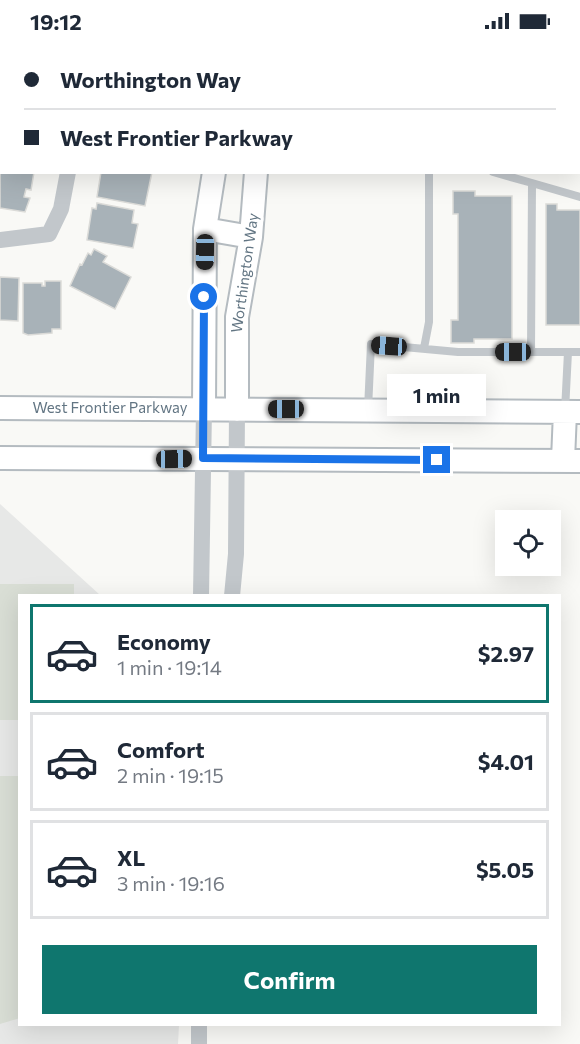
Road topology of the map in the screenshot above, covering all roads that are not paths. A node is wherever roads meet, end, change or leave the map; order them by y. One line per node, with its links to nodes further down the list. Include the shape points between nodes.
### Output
1 (68, 174): 10 (street, via 61,209 49,234)
2 (214, 174): 8 (street)
3 (256, 174): 9 (street, Worthington Way)
4 (429, 174): 11 (lane, via 429,322)
5 (500, 174): 6 (lane)
6 (532, 183): 7 (lane); 12 (lane)
7 (580, 197)
8 (205, 229): 9 (street); 16 (street)
9 (251, 237): 17 (street, Worthington Way, via 237,317)
10 (0, 240)
11 (424, 348): 12 (lane); 18 (lane, via 371,344)
12 (531, 352): 13 (lane)
13 (568, 352): 14 (lane); 19 (lane)
14 (580, 352)
15 (0, 408): 16 (street, West Frontier Parkway)
16 (204, 409): 17 (street, West Frontier Parkway); 21 (street)
17 (237, 410): 18 (street, West Frontier Parkway); 22 (street)
18 (368, 410): 19 (street, West Frontier Parkway)
19 (573, 412): 23 (street)
20 (0, 458): 21 (street)
21 (203, 458): 22 (street); 24 (street)
22 (238, 458): 23 (street); 25 (street)
23 (571, 461)
24 (201, 594)
25 (232, 594)
26 (199, 1026): 27 (street)
27 (199, 1044)

